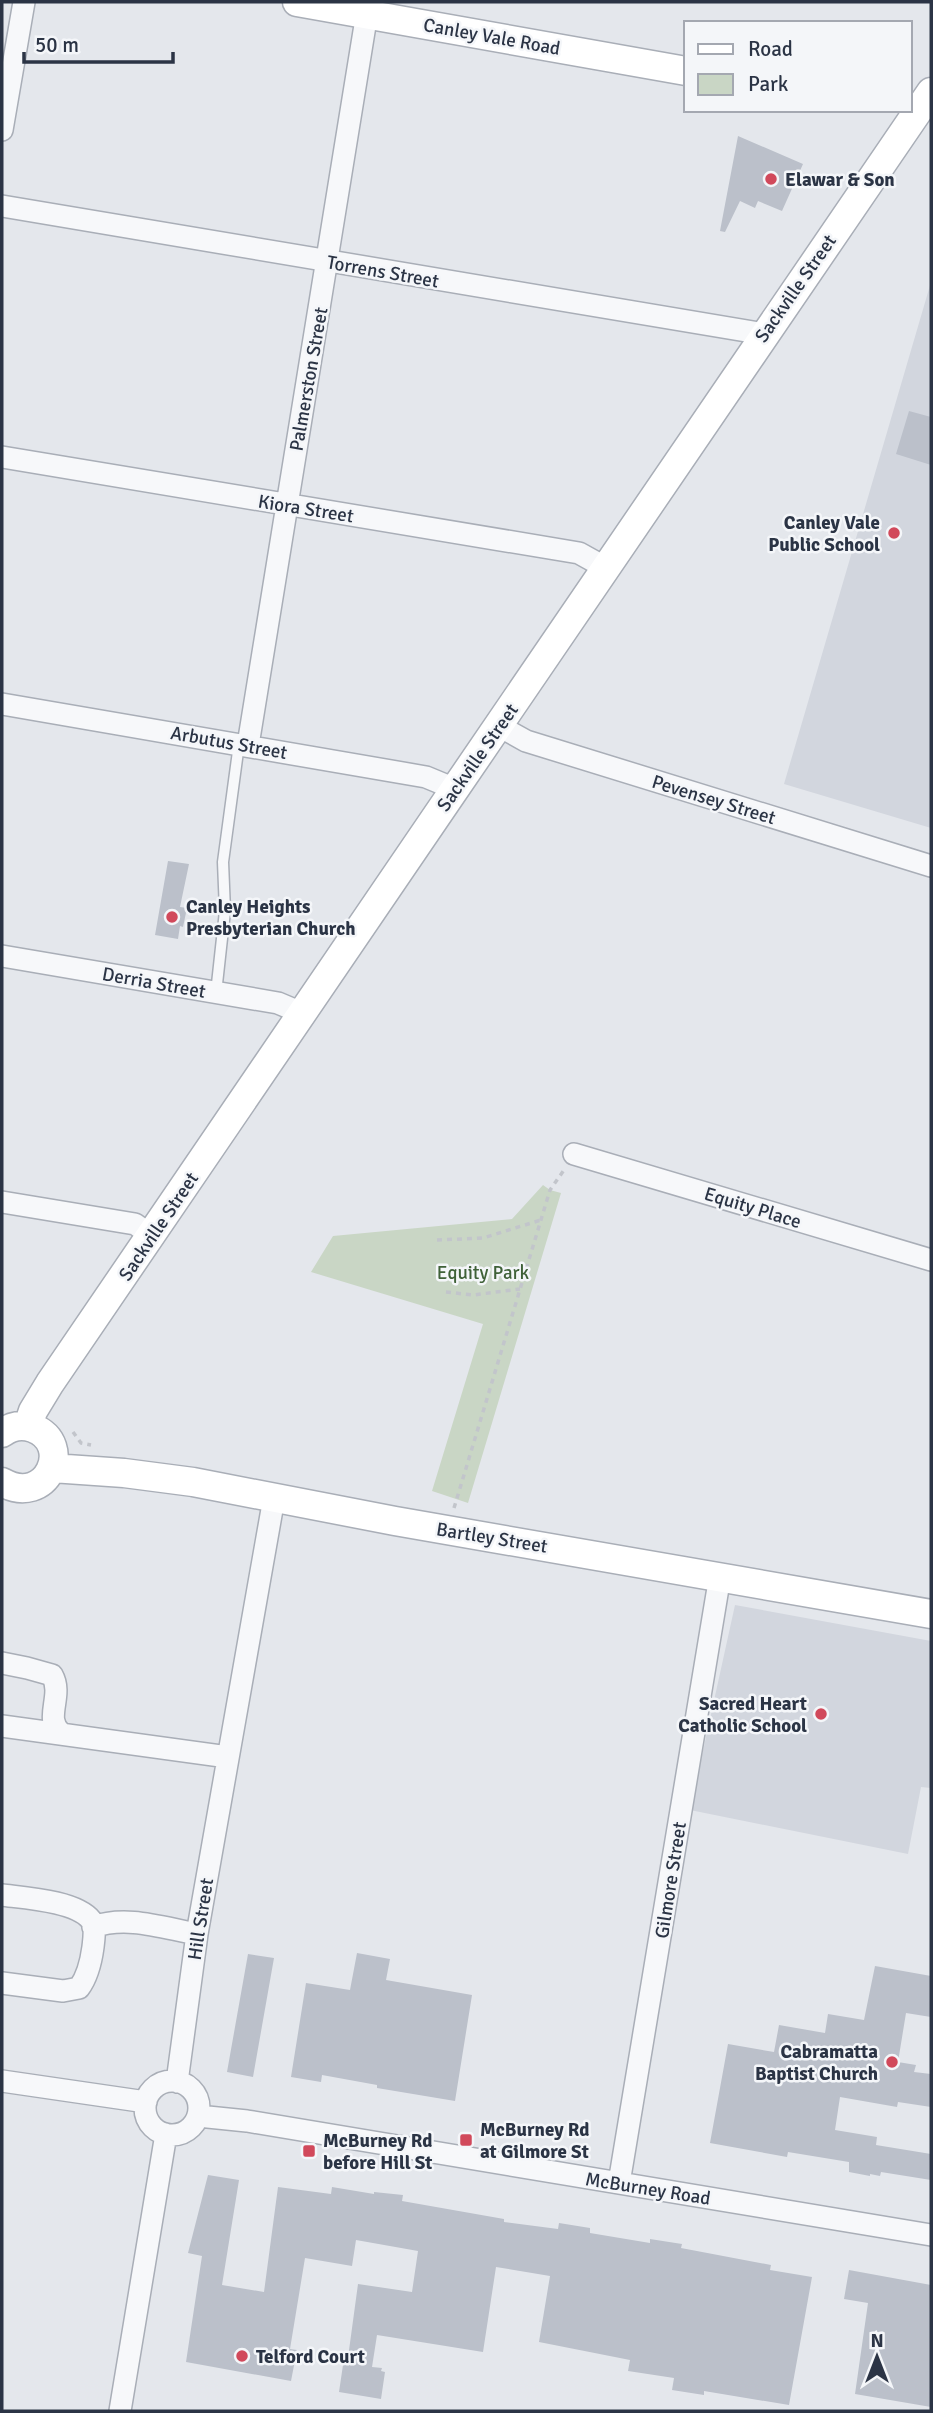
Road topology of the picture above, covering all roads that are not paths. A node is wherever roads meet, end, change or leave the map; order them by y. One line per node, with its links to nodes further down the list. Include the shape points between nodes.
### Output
1 (24, 2): 6 (street)
2 (297, 2): 3 (main road, Canley Vale Road)
3 (375, 10): 4 (main road, Canley Vale Road); 8 (street, Palmerston Street)
4 (684, 71)
5 (918, 110): 9 (main road, Sackville Street)
6 (2, 130)
7 (2, 206): 8 (street, Torrens Street)
8 (328, 262): 9 (street, Torrens Street); 11 (street, Palmerston Street)
9 (764, 334): 12 (main road, Sackville Street)
10 (2, 457): 11 (street, Kiora Street)
11 (287, 505): 12 (street, Kiora Street, via 579,553); 15 (street, Palmerston Street)
12 (606, 568): 14 (main road, Sackville Street)
13 (2, 704): 15 (street, Arbutus Street)
14 (499, 726): 16 (main road, Sackville Street); 17 (street, Pevensey Street, via 526,741)
15 (244, 745): 16 (street, Arbutus Street, via 426,777); 19 (lane, Palmerston Street, via 223,862 225,911)
16 (454, 789): 20 (main road, Sackville Street)
17 (931, 866)
18 (2, 956): 19 (street, Derria Street)
19 (216, 993): 20 (street, Derria Street, via 284,1004)
20 (304, 1014): 23 (main road, Sackville Street)
21 (575, 1154): 24 (street, Equity Place)
22 (2, 1202): 23 (street, via 135,1224)
23 (152, 1236): 25 (main road, Sackville Street, via 33,1411)
24 (931, 1260)
25 (15, 1429): 26 (main road, via 38,1430 52,1446)
26 (52, 1468): 27 (main road, via 48,1477 31,1488); 28 (main road, Bartley Street, via 124,1473)
27 (2, 1482)
28 (274, 1498): 29 (main road, Bartley Street); 34 (street, Hill Street)
29 (720, 1576): 30 (main road, Bartley Street); 44 (street, Gilmore Street)
30 (931, 1614)
31 (2, 1664): 33 (street, via 52,1675 57,1685 53,1719)
32 (2, 1726): 33 (street)
33 (61, 1734): 34 (street)
34 (228, 1757): 37 (street, Hill Street)
35 (2, 1895): 36 (street, via 80,1911)
36 (93, 1927): 37 (street, via 128,1921); 38 (street, via 92,1953 79,1988 63,1991)
37 (197, 1934): 40 (street, Hill Street)
38 (2, 1983)
39 (2, 2081): 41 (street)
40 (177, 2082): 41 (street, via 155,2088); 42 (street, via 197,2098)
41 (146, 2102): 43 (street, via 147,2118)
42 (198, 2116): 43 (street, via 182,2133); 44 (street, McBurney Road, via 247,2120)
43 (166, 2134): 46 (street)
44 (619, 2183): 45 (street, McBurney Road)
45 (931, 2235)
46 (120, 2411)

